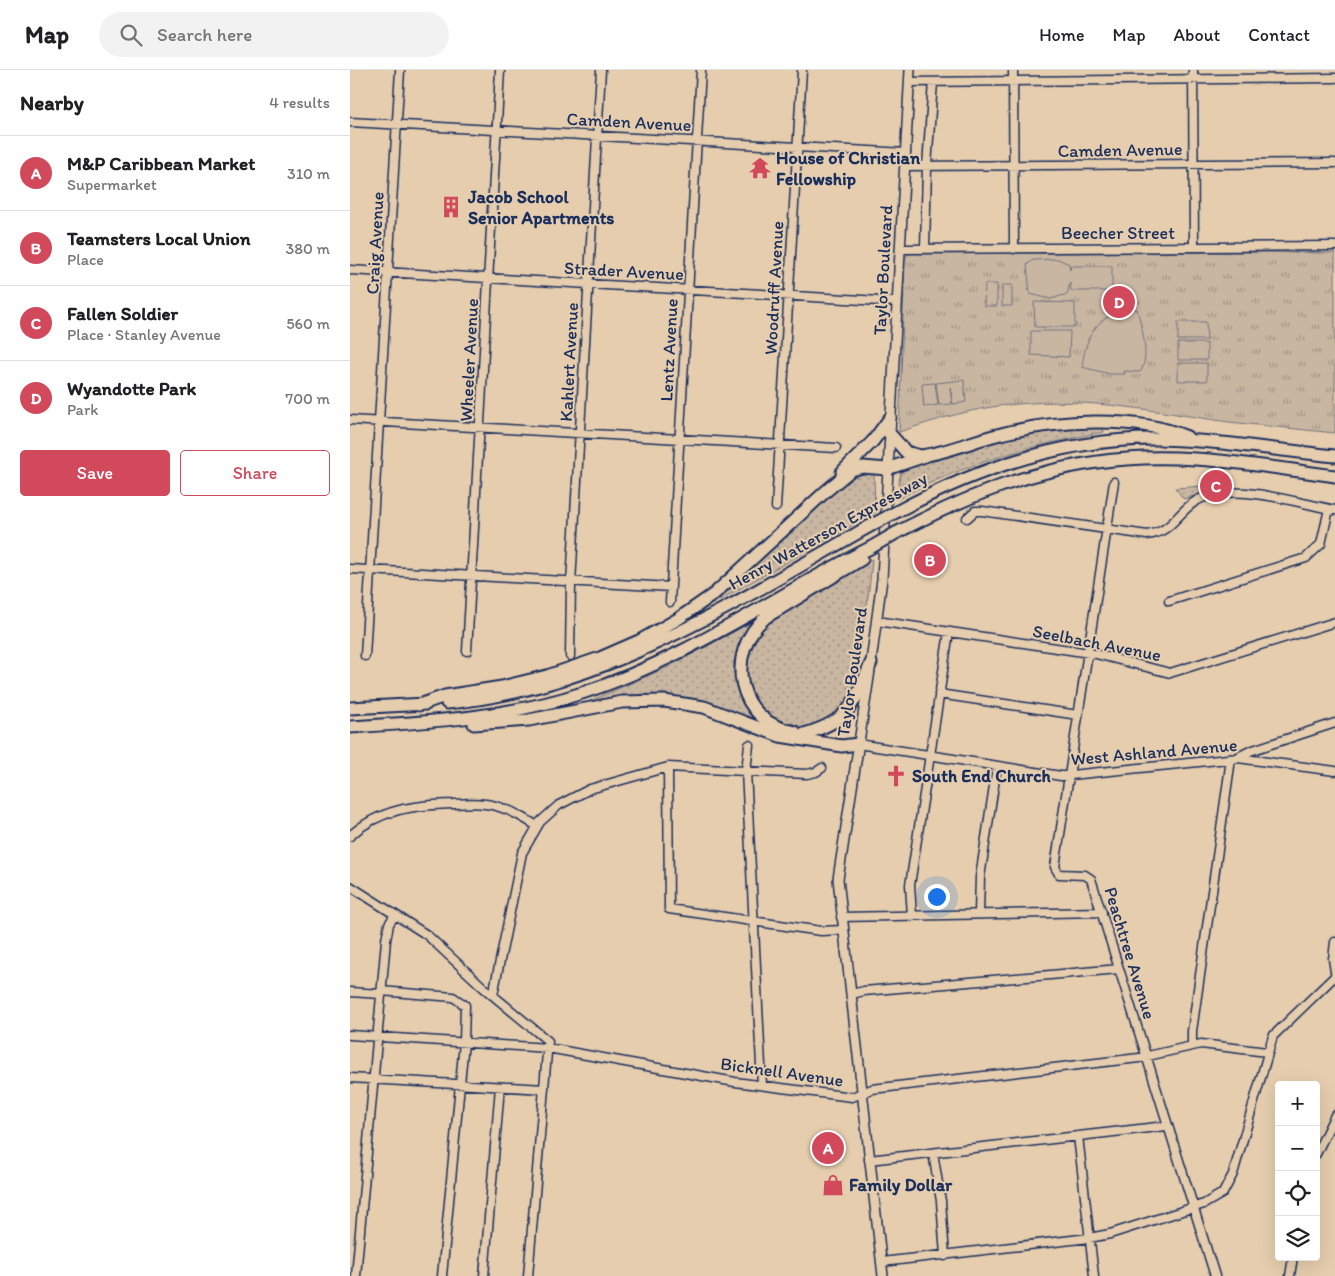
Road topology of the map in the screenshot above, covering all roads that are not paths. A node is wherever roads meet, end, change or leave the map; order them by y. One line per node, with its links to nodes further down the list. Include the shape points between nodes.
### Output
1 (400, 70): 15 (street, Craig Avenue)
2 (500, 70): 16 (street, Wheeler Avenue)
3 (601, 70): 17 (street, Kahlert Avenue)
4 (701, 70): 18 (street, Lentz Avenue)
5 (802, 70): 19 (street, Woodruff Avenue)
6 (910, 70): 12 (main road, Taylor Boulevard)
7 (1013, 70): 11 (street)
8 (1193, 70): 10 (street)
9 (1335, 78): 10 (street)
10 (1193, 80): 11 (street); 22 (street)
11 (1013, 81): 13 (street); 25 (street)
12 (910, 82): 13 (street); 20 (main road, Taylor Boulevard)
13 (933, 82): 24 (street)
14 (350, 122): 15 (street, Camden Avenue)
15 (396, 124): 16 (street, Camden Avenue); 32 (street, Craig Avenue)
16 (496, 130): 17 (street, Camden Avenue); 33 (street, Wheeler Avenue)
17 (596, 136): 18 (street, Camden Avenue); 34 (street, Kahlert Avenue)
18 (697, 141): 19 (street, Camden Avenue); 35 (street, Lentz Avenue)
19 (797, 147): 20 (street, Camden Avenue); 36 (street, Woodruff Avenue)
20 (906, 153): 23 (main road, Taylor Boulevard)
21 (1335, 163): 22 (street, Camden Avenue)
22 (1194, 164): 25 (street, Camden Avenue); 27 (street)
23 (905, 166): 24 (street, Camden Avenue); 28 (main road, Taylor Boulevard)
24 (927, 166): 25 (street, Camden Avenue); 29 (street)
25 (1014, 166): 30 (street)
26 (1335, 246): 27 (street, Beecher Street)
27 (1194, 247): 30 (street, Beecher Street)
28 (901, 249): 29 (street, Beecher Street); 37 (main road, Taylor Boulevard)
29 (925, 249): 30 (street, Beecher Street)
30 (1014, 249)
31 (350, 270): 32 (street, Strader Avenue)
32 (388, 273): 33 (street, Strader Avenue); 40 (street, Craig Avenue)
33 (488, 279): 34 (street, Strader Avenue); 41 (street, Wheeler Avenue)
34 (588, 284): 35 (street, Strader Avenue); 42 (street, Kahlert Avenue)
35 (687, 290): 36 (street, Strader Avenue); 44 (street, Lentz Avenue)
36 (789, 296): 37 (street, Strader Avenue); 46 (street, Woodruff Avenue)
37 (897, 302): 38 (main road, Taylor Boulevard)
38 (890, 418): 43 (main road, Taylor Boulevard); 53 (highway, via 873,441)
39 (350, 420): 40 (street)
40 (380, 422): 41 (street); 60 (street, Craig Avenue)
41 (480, 428): 42 (street); 61 (street, Wheeler Avenue)
42 (580, 433): 44 (street); 62 (street, Kahlert Avenue)
43 (889, 433): 48 (highway, via 906,452); 50 (main road, Taylor Boulevard)
44 (680, 439): 46 (street); 63 (street, Lentz Avenue)
45 (1196, 441): 48 (highway, via 1172,431 1148,427 1107,422 1069,423 1018,430); 49 (highway, Henry Watterson Expressway); 75 (highway, Henry Watterson Expressway, bridge, via 1094,443 1004,464 968,477 898,511 694,625 618,662 528,690 471,701)
46 (780, 445): 47 (street); 54 (street, Woodruff Avenue)
47 (836, 448)
48 (928, 455): 50 (highway)
49 (1335, 456)
50 (887, 469): 53 (highway, via 851,470); 66 (main road, Taylor Boulevard)
51 (1335, 476): 58 (highway, Henry Watterson Expressway, bridge, via 1194,459 1104,461 1053,470 982,491 943,508)
52 (1114, 482): 57 (street, Peachtree Avenue)
53 (824, 492): 75 (highway, via 729,581 689,612 652,634 572,668)
54 (776, 507)
55 (1332, 510): 57 (street, via 1230,492 1192,504 1160,533 1147,535); 64 (street, via 1321,544 1306,558)
56 (967, 518): 57 (street, via 975,511 982,511)
57 (1106, 530): 70 (street, Peachtree Avenue)
58 (870, 548): 78 (highway, Henry Watterson Expressway, via 684,650 620,679 538,706); 81 (highway, via 867,556 766,617 755,627 744,647 740,677 748,700 761,716 773,724)
59 (350, 569): 60 (street)
60 (371, 570): 61 (street); 71 (street, Craig Avenue)
61 (471, 576): 62 (street); 69 (street, Wheeler Avenue)
62 (571, 583): 63 (street); 72 (street, Kahlert Avenue)
63 (671, 587): 65 (street, Lentz Avenue)
64 (1169, 601)
65 (670, 602)
66 (877, 621): 68 (street, Seelbach Avenue); 73 (main road, Taylor Boulevard)
67 (1335, 622): 70 (street, Seelbach Avenue, via 1170,673)
68 (949, 632): 70 (street, Seelbach Avenue); 74 (street)
69 (467, 651)
70 (1088, 653): 77 (street, Peachtree Avenue)
71 (366, 656)
72 (570, 656)
73 (871, 663): 81 (highway, via 857,696 843,716 825,728); 82 (main road, Taylor Boulevard)
74 (939, 694): 77 (street); 84 (street)
75 (419, 704): 76 (highway, Henry Watterson Expressway)
76 (350, 708)
77 (1078, 715): 91 (street, Peachtree Avenue)
78 (436, 722): 80 (highway, Henry Watterson Expressway); 82 (highway, via 469,725 509,722 622,702 664,701 704,707 780,736 842,746)
79 (1335, 723): 85 (street)
80 (350, 727)
81 (804, 734): 82 (highway)
82 (858, 744): 84 (street, West Ashland Avenue); 99 (main road, Taylor Boulevard, via 838,871)
83 (749, 745): 89 (street)
84 (930, 755): 86 (street, West Ashland Avenue); 98 (street, via 910,885)
85 (1235, 758): 90 (street, West Ashland Avenue); 91 (street, West Ashland Avenue); 113 (street)
86 (997, 766): 91 (street, West Ashland Avenue); 96 (street, via 980,877)
87 (668, 767): 89 (street); 92 (street, via 574,796); 100 (street, via 669,909)
88 (822, 768): 89 (street, via 807,774)
89 (746, 771): 100 (street)
90 (1335, 771)
91 (1069, 776): 95 (street, Peachtree Avenue, via 1055,870 1062,875 1089,877)
92 (537, 826): 93 (street, via 508,809 494,805 428,805 394,810 358,828); 109 (street, via 519,864)
93 (350, 836)
94 (350, 886): 97 (street)
95 (1102, 912): 96 (street); 103 (street, Peachtree Avenue)
96 (979, 914): 98 (street)
97 (394, 915): 107 (street, via 388,928); 109 (street, via 427,935)
98 (912, 916): 99 (street)
99 (841, 918): 101 (main road, Taylor Boulevard)
100 (754, 922): 101 (street, via 821,931); 120 (street)
101 (843, 930): 108 (main road, Taylor Boulevard)
102 (1335, 942): 104 (street, via 1332,959)
103 (1120, 969): 108 (street); 116 (street, Peachtree Avenue)
104 (1335, 972)
105 (1335, 976): 115 (street, via 1273,1036)
106 (350, 992): 107 (street)
107 (381, 993): 111 (street); 112 (street, via 460,1000 465,1006)
108 (852, 994): 123 (main road, Taylor Boulevard)
109 (493, 995): 114 (street, via 544,1036)
110 (350, 1036): 111 (street, Bicknell Avenue)
111 (378, 1037): 112 (street, Bicknell Avenue); 118 (street)
112 (464, 1042): 114 (street, Bicknell Avenue); 119 (street)
113 (1192, 1045): 115 (street, Bicknell Avenue, via 1220,1045); 116 (street, Bicknell Avenue)
114 (548, 1048): 120 (street, Bicknell Avenue); 122 (street)
115 (1267, 1052): 130 (street, via 1230,1181 1217,1198)
116 (1145, 1057): 123 (street, Bicknell Avenue, via 872,1089); 125 (street, Peachtree Avenue)
117 (350, 1078): 118 (street)
118 (374, 1079): 119 (street); 135 (street)
119 (460, 1084): 121 (street); 136 (street)
120 (762, 1085): 123 (street, Bicknell Avenue, via 852,1097)
121 (500, 1087): 122 (street); 137 (street)
122 (544, 1089): 138 (street)
123 (862, 1093): 129 (main road, Taylor Boulevard)
124 (1335, 1115): 127 (street)
125 (1166, 1126): 126 (street); 130 (street, Peachtree Avenue)
126 (1078, 1136): 128 (street); 131 (street)
127 (1320, 1146)
128 (933, 1153): 129 (street); 132 (street)
129 (869, 1160): 134 (main road, Taylor Boulevard)
130 (1194, 1208): 131 (street); 141 (street, Peachtree Avenue)
131 (1089, 1238): 132 (street); 140 (street)
132 (945, 1256): 134 (street)
133 (1292, 1261): 142 (street)
134 (882, 1262): 139 (main road, Taylor Boulevard)
135 (356, 1276)
136 (442, 1276)
137 (484, 1276)
138 (528, 1276)
139 (883, 1276)
140 (1094, 1276)
141 (1215, 1276)
142 (1290, 1276)

